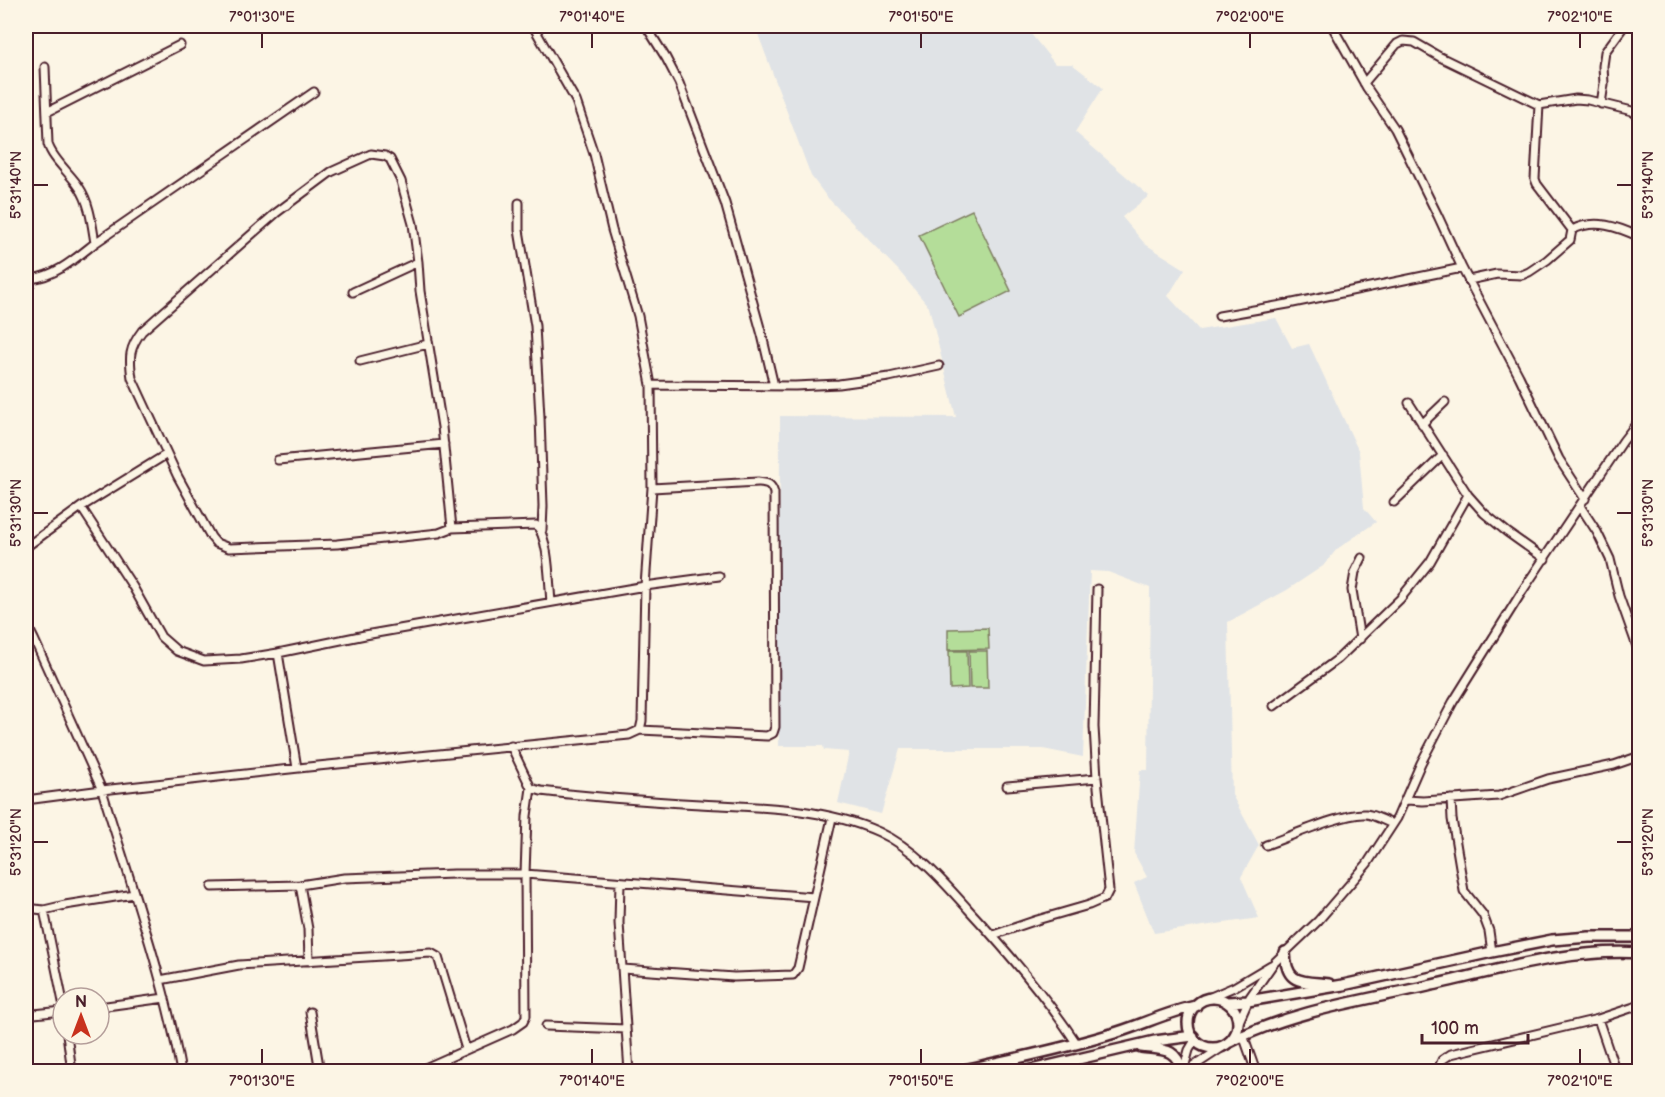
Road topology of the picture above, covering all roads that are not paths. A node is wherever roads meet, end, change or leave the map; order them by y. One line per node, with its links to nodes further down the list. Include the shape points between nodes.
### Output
1 (533, 26): 28 (street, via 576,101 594,154 638,316)
2 (646, 26): 29 (street, via 679,83 725,203)
3 (1332, 26): 7 (street)
4 (1624, 26): 9 (street, via 1605,52)
5 (180, 45): 11 (street)
6 (45, 67): 11 (street)
7 (1364, 83): 10 (street, via 1397,44 1414,42); 18 (street, via 1395,129)
8 (314, 92): 16 (street)
9 (1601, 104): 10 (street, via 1576,99); 12 (street, via 1632,111)
10 (1539, 105): 14 (street, via 1535,179)
11 (47, 112): 16 (street, via 50,152 81,190)
12 (1640, 117)
13 (519, 203): 45 (street, via 519,230 535,326)
14 (1572, 230): 15 (street, via 1591,224 1614,226); 21 (street, via 1570,240 1529,272)
15 (1640, 237)
16 (95, 243): 20 (street, via 46,276)
17 (418, 262): 23 (street); 25 (street); 35 (street, via 401,181 385,156 371,154 331,172 276,213 151,323 134,343 129,362 132,378)
18 (1462, 268): 21 (street); 24 (street)
19 (26, 270): 20 (street)
20 (30, 279): 22 (street)
21 (1469, 280): 40 (street, via 1559,459)
22 (26, 288)
23 (353, 292)
24 (1219, 316)
25 (428, 344): 26 (street); 34 (street)
26 (360, 361)
27 (939, 366): 29 (street, via 864,381)
28 (651, 385): 29 (street); 38 (street)
29 (774, 386)
30 (1445, 402): 33 (street)
31 (1409, 403): 33 (street)
32 (1640, 419): 40 (street)
33 (1422, 424): 36 (street)
34 (444, 444): 37 (street); 44 (street)
35 (167, 454): 43 (street); 44 (street, via 211,537 228,548 337,544 439,533)
36 (1443, 455): 39 (street); 41 (street)
37 (278, 460)
38 (652, 488): 50 (street); 59 (street, via 758,482 772,486 774,728 767,736)
39 (1468, 495): 48 (street, via 1484,513); 54 (street, via 1430,562)
40 (1585, 499): 42 (street)
41 (1394, 502)
42 (1580, 506): 48 (street); 57 (street, via 1610,559)
43 (81, 507): 46 (street); 56 (street, via 161,637 177,651 204,661)
44 (452, 528): 45 (street, via 536,525)
45 (542, 530): 52 (street)
46 (26, 546)
47 (1362, 558): 54 (street, via 1352,590)
48 (1545, 559): 69 (street, via 1453,702)
49 (719, 576): 50 (street)
50 (645, 586): 52 (street); 59 (street)
51 (1097, 589): 63 (street)
52 (551, 602): 56 (street)
53 (26, 623): 55 (street)
54 (1360, 639): 58 (street)
55 (30, 640): 66 (street)
56 (278, 653): 62 (street)
57 (1640, 655)
58 (1274, 706)
59 (640, 730): 60 (street, via 629,735)
60 (511, 746): 62 (street); 65 (street)
61 (1640, 756): 67 (street, via 1499,796)
62 (297, 768): 66 (street)
63 (1096, 778): 64 (street); 81 (street, via 1109,890 1105,898)
64 (1007, 786)
65 (531, 788): 70 (street, via 652,801 775,808); 73 (street)
66 (102, 790): 68 (street); 77 (street)
67 (1451, 799): 69 (street); 85 (street, via 1464,891 1483,915)
68 (26, 800)
69 (1406, 800): 71 (street)
70 (832, 818): 78 (street); 81 (street, via 861,825 899,844 949,888)
71 (1393, 824): 72 (street, via 1358,814); 84 (street, via 1367,864 1318,921)
72 (1266, 845)
73 (525, 874): 74 (street); 75 (street, via 344,878); 114 (street, via 526,1016 513,1029)
74 (620, 882): 78 (street); 90 (street)
75 (300, 885): 76 (street); 87 (street)
76 (212, 887)
77 (134, 894): 80 (street); 91 (street)
78 (814, 897): 90 (street, via 798,968 793,975 734,977)
79 (26, 908): 80 (street)
80 (44, 910): 93 (street)
81 (993, 935): 111 (street)
82 (1640, 937): 83 (main road, via 1589,937)
83 (1522, 946): 85 (main road); 89 (main road)
84 (1285, 952): 88 (street); 92 (main road, via 1289,974 1295,979)
85 (1492, 952): 92 (main road)
86 (1640, 952): 89 (main road, via 1586,953)
87 (309, 961): 91 (street, via 239,965); 114 (street, via 431,953 438,957)
88 (1273, 964): 95 (street); 96 (street)
89 (1525, 964): 108 (main road, via 1329,1008)
90 (622, 969): 107 (street)
91 (160, 980): 94 (street)
92 (1343, 985): 96 (main road)
93 (60, 986)
94 (165, 998): 98 (street); 116 (street)
95 (1206, 999): 97 (main road); 100 (main road)
96 (1248, 1001): 97 (main road); 105 (street)
97 (1227, 1002): 105 (main road, via 1238,1016)
98 (111, 1005)
99 (1640, 1005): 104 (street)
100 (1196, 1006): 109 (main road, via 1189,1018); 111 (main road)
101 (51, 1012): 103 (street)
102 (310, 1012): 117 (street)
103 (26, 1014)
104 (1598, 1019): 124 (street, via 1451,1054 1442,1060); 125 (street)
105 (1238, 1024): 110 (main road)
106 (546, 1026): 107 (street)
107 (626, 1029): 119 (street)
108 (1243, 1035): 110 (main road); 123 (street)
109 (1194, 1038): 110 (main road, via 1207,1047); 113 (main road, via 1155,1041); 122 (street)
110 (1228, 1043): 122 (street)
111 (1077, 1044): 120 (main road)
112 (69, 1046): 115 (street)
113 (1136, 1047): 121 (main road); 122 (main road, via 1171,1053 1180,1061)
114 (466, 1049): 118 (street)
115 (72, 1071)
116 (181, 1071)
117 (320, 1071)
118 (416, 1071)
119 (629, 1071)
120 (956, 1071)
121 (1023, 1071)
122 (1183, 1071)
123 (1256, 1071)
124 (1437, 1071)
125 (1616, 1071)

